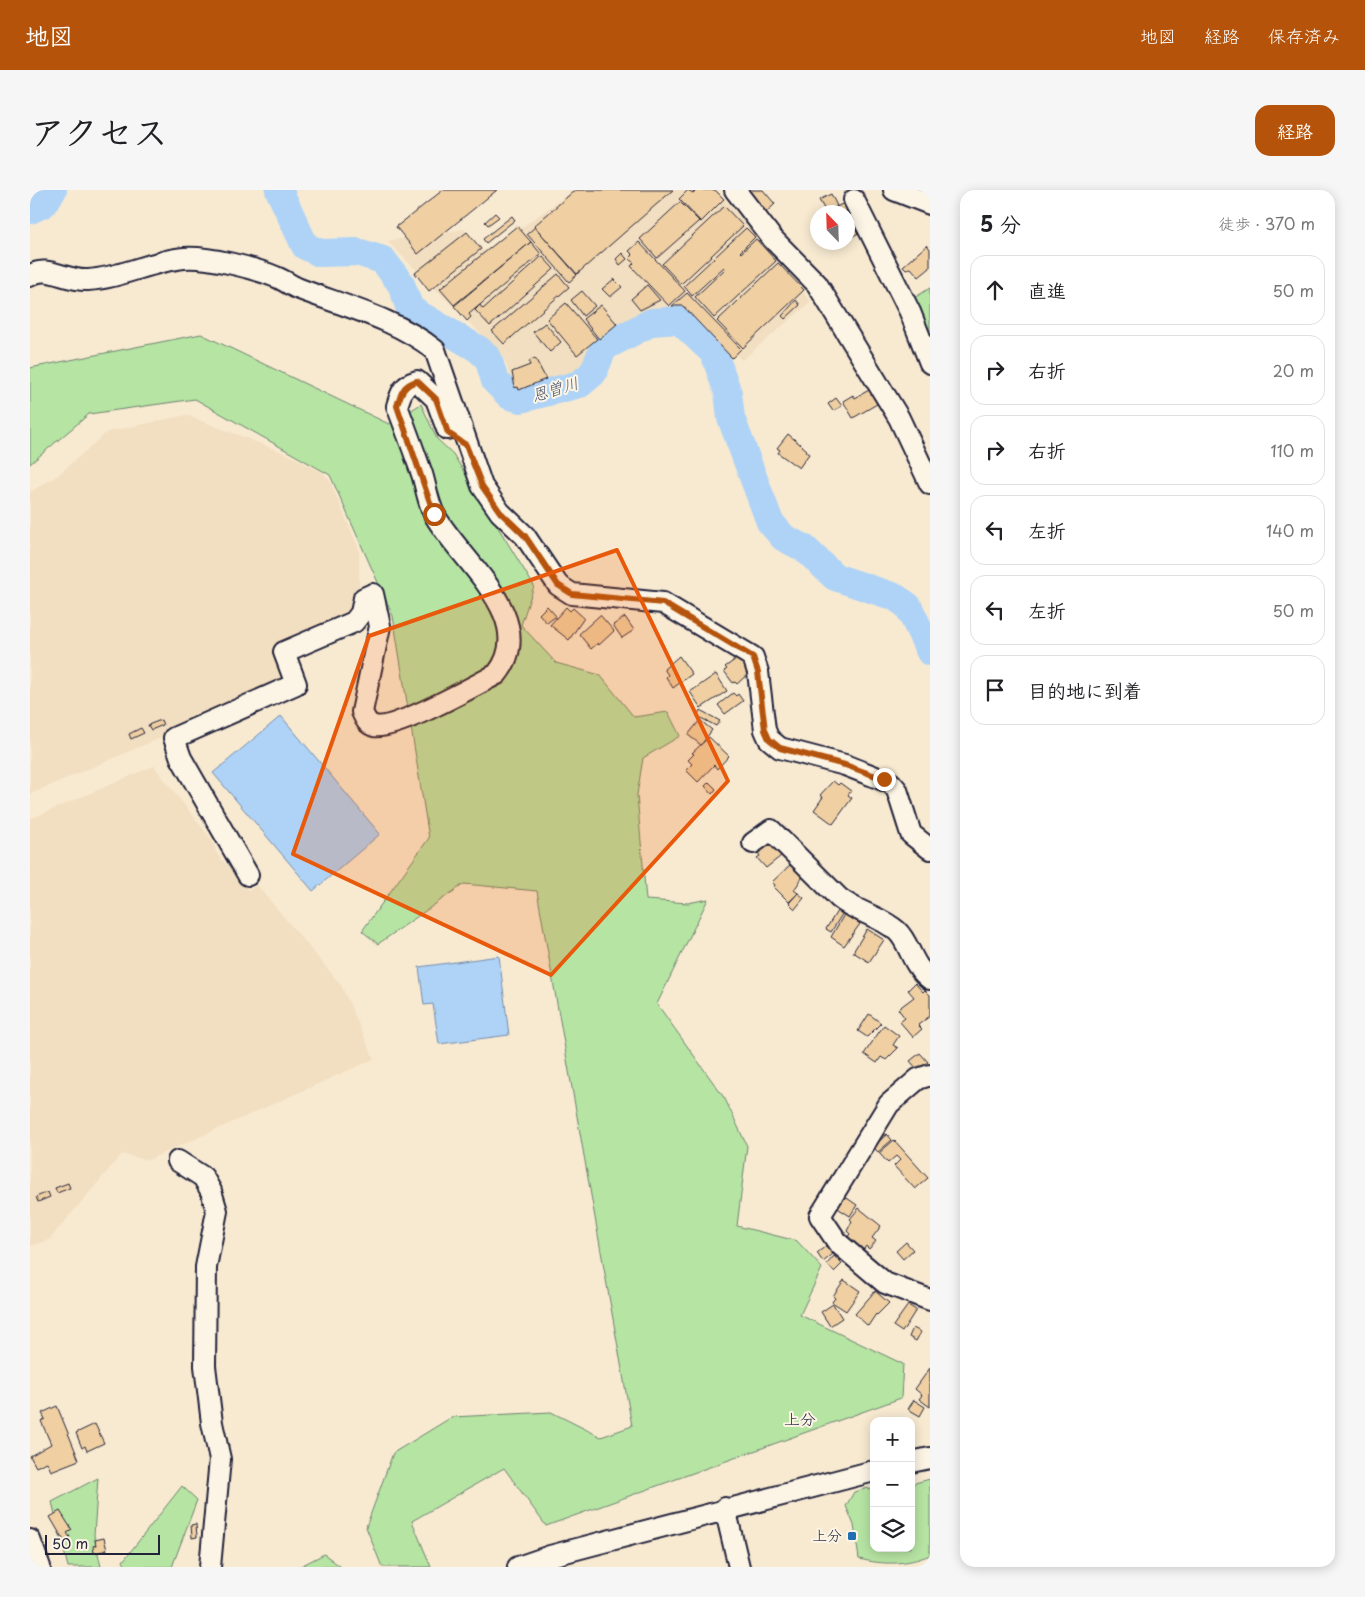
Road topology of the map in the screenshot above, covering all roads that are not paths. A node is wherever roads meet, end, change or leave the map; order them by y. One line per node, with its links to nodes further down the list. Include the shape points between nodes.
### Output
1 (735, 190): 8 (street, via 772,238 817,284 899,418)
2 (894, 190): 4 (street)
3 (854, 200): 6 (street, via 910,312)
4 (930, 204)
5 (30, 276): 7 (street, via 48,271 70,280 103,279 182,258 196,258 277,277 294,287 365,311 424,341 435,350)
6 (930, 363)
7 (466, 445): 10 (street, via 482,486 500,512 525,536 558,585 572,594 663,603 753,657 769,739 780,748 845,765 891,783 897,790 911,834); 11 (street, via 448,433 436,399 423,385 417,381 402,391 397,406 434,514 499,602 504,614 509,639 506,664 497,674 414,715 375,726 366,722 362,712 380,626 373,594 364,598 361,613 354,622 284,652 296,684 174,738 181,758)
8 (930, 484)
9 (753, 843): 12 (street, via 771,830 839,898 898,932 913,960)
10 (930, 849)
11 (248, 875)
12 (930, 978)
13 (930, 1075): 15 (street, via 918,1079 889,1104 820,1216 838,1243 885,1283)
14 (178, 1161): 22 (street, via 203,1177 217,1211 206,1267 205,1366 220,1459)
15 (930, 1300)
16 (930, 1458): 17 (street)
17 (915, 1461)
18 (870, 1472): 19 (street)
19 (726, 1508): 23 (street); 24 (street)
20 (30, 1540): 21 (street)
21 (42, 1565)
22 (210, 1567)
23 (518, 1567)
24 (739, 1567)

